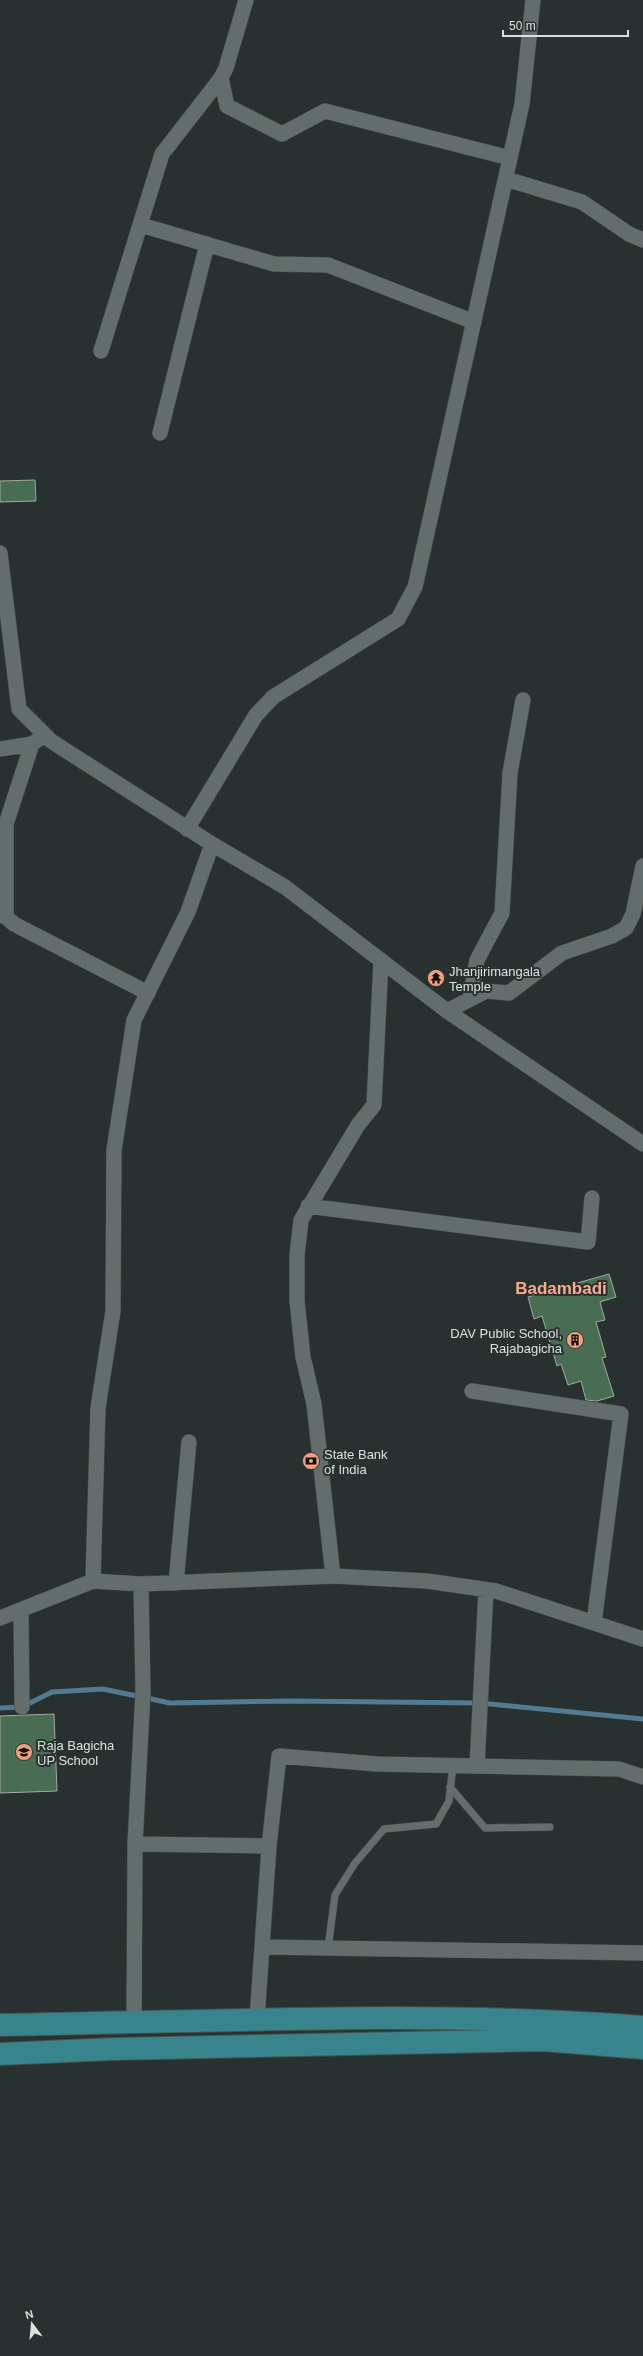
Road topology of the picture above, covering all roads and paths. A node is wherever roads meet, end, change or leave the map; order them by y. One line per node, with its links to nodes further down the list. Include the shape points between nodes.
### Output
1 (246, 0): 3 (street)
2 (533, 0): 4 (street, via 522,104)
3 (221, 78): 4 (street, via 227,106 282,134 326,111); 6 (street, via 162,154)
4 (510, 158): 5 (street)
5 (506, 179): 7 (street, via 582,202 629,234); 9 (street)
6 (140, 224): 8 (street); 10 (street)
7 (643, 240)
8 (207, 244): 9 (street, via 274,264 328,265); 11 (street)
9 (474, 322): 17 (street, via 415,587 398,618 273,697 256,715)
10 (101, 351)
11 (160, 433)
12 (0, 553): 14 (street, via 19,709)
13 (523, 700): 23 (street, via 510,773 502,913 477,960)
14 (45, 735): 15 (street); 17 (street)
15 (32, 744): 16 (street); 20 (street, via 6,824)
16 (0, 749)
17 (187, 828): 18 (street)
18 (212, 844): 21 (street, via 285,887); 22 (street, via 188,912)
19 (643, 866): 23 (street, via 633,914 626,928 612,936 562,953 509,994 486,991)
20 (3, 916): 22 (street)
21 (381, 960): 24 (street); 27 (street, via 374,1104)
22 (148, 993): 31 (street, via 134,1020 114,1150 113,1311 98,1408)
23 (470, 998): 24 (street)
24 (447, 1011): 25 (street)
25 (643, 1144)
26 (592, 1198): 27 (street, via 588,1242)
27 (308, 1206): 30 (street, via 300,1227 297,1301 303,1357 314,1404)
28 (472, 1391): 37 (street, via 621,1414)
29 (189, 1442): 32 (street)
30 (333, 1576): 32 (street); 34 (street, via 427,1581)
31 (93, 1581): 33 (street); 35 (street)
32 (176, 1583): 33 (street)
33 (141, 1584): 45 (street, via 143,1692)
34 (486, 1590): 37 (street); 41 (street)
35 (21, 1610): 36 (street); 39 (street)
36 (0, 1618)
37 (594, 1623): 38 (street)
38 (643, 1639)
39 (22, 1706)
40 (453, 1765): 41 (street); 43 (lane); 46 (street, via 377,1764 279,1756)
41 (477, 1766): 42 (street, via 619,1769)
42 (643, 1777)
43 (450, 1787): 44 (lane, via 485,1828); 48 (lane, via 449,1801 436,1824 384,1829 355,1863 336,1895)
44 (550, 1827)
45 (135, 1844): 46 (street); 51 (street)
46 (269, 1846): 47 (street)
47 (263, 1947): 48 (street); 50 (street)
48 (328, 1948): 49 (street)
49 (643, 1953)
50 (257, 2019): 51 (main road); 53 (main road, via 550,2019)
51 (134, 2023): 52 (main road)
52 (0, 2026)
53 (643, 2027)
54 (643, 2048): 55 (main road, via 543,2040 113,2049)
55 (0, 2054)

